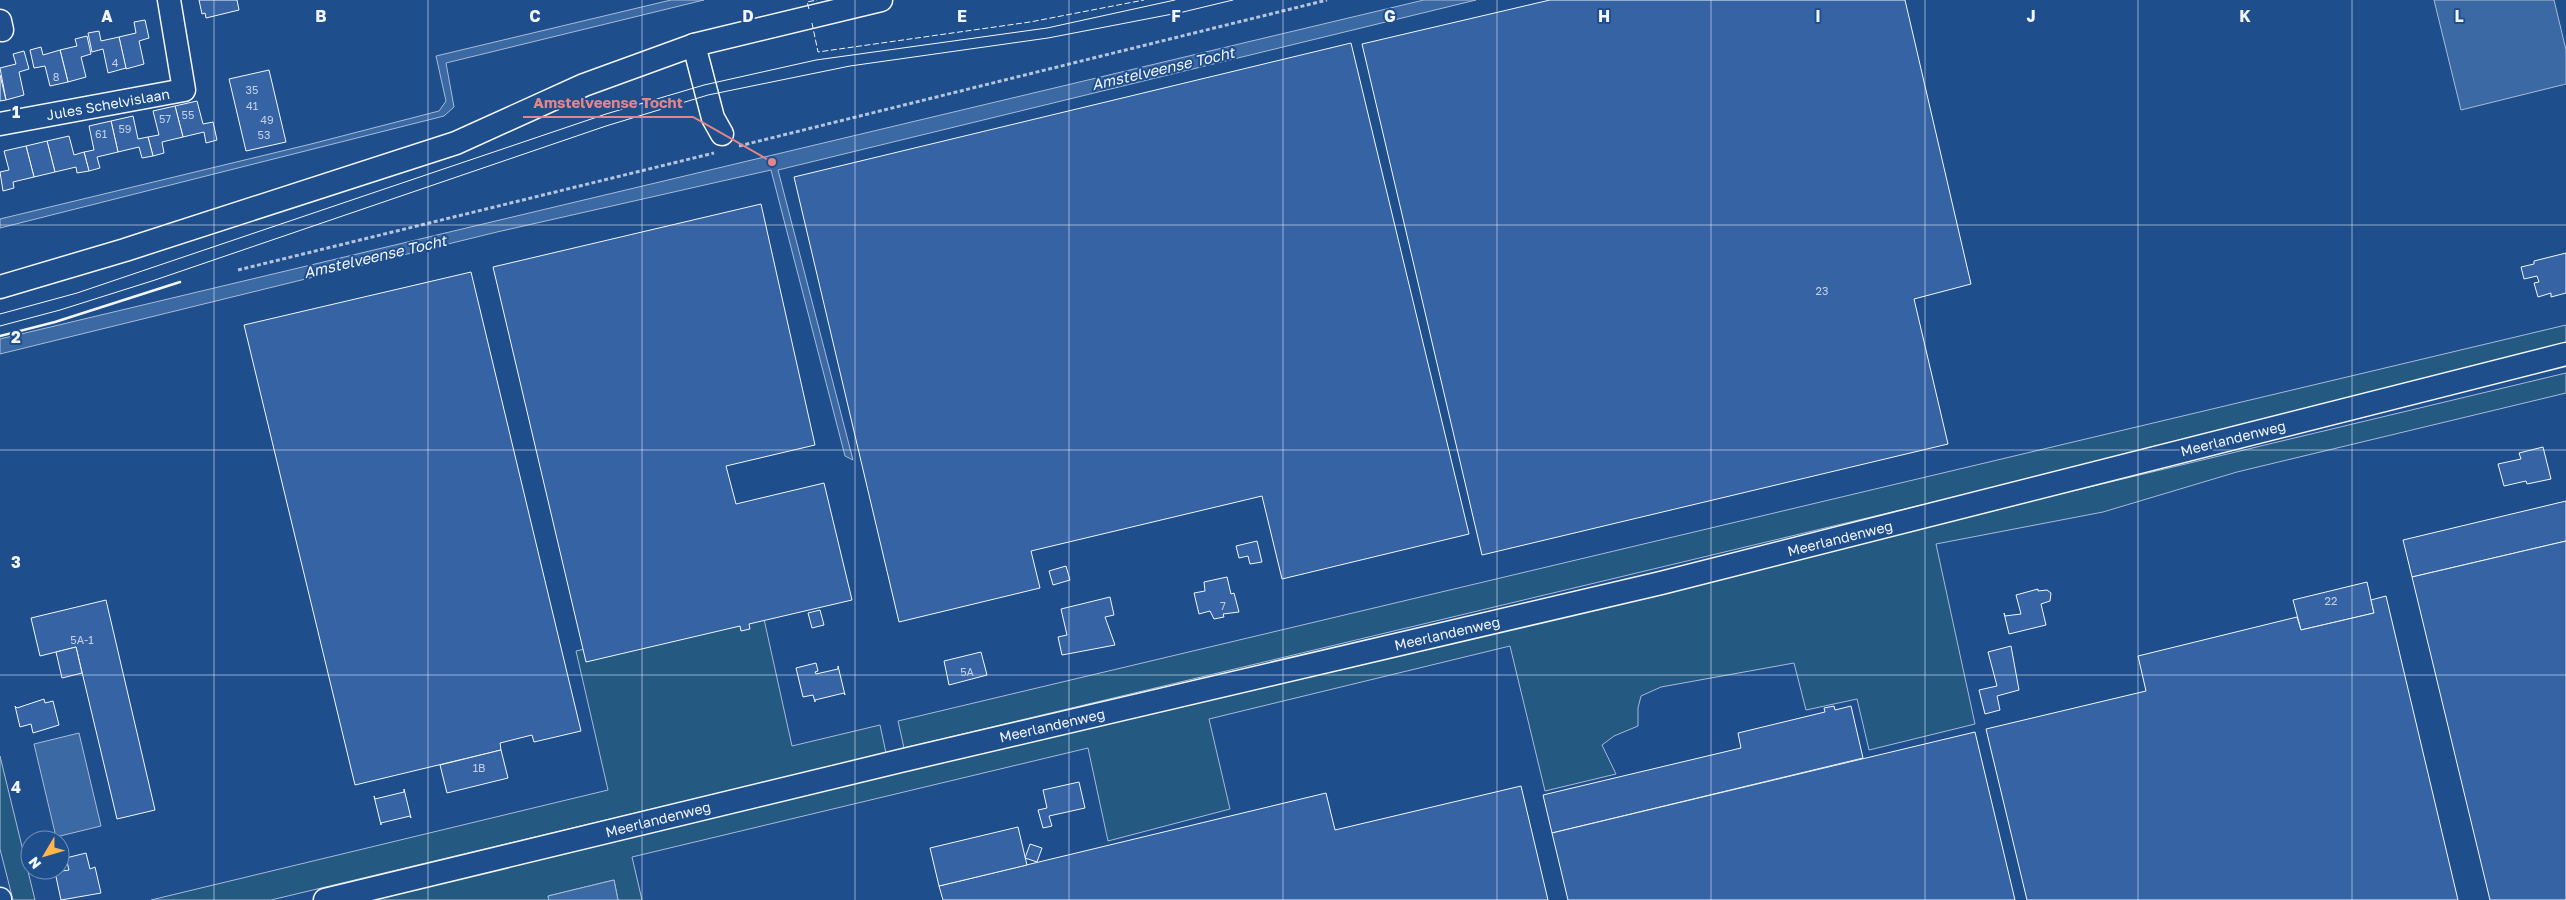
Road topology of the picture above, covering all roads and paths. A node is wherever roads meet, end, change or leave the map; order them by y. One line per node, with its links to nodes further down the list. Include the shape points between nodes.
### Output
1 (168, 0): 5 (street, Jules Schelvislaan, via 184,90)
2 (881, 0): 4 (street)
3 (1327, 0): 6 (path)
4 (694, 46): 6 (street, via 713,118); 8 (street, via 584,85 456,143)
5 (0, 124)
6 (726, 144): 7 (path)
7 (238, 270)
8 (0, 287)
9 (2566, 354): 10 (street, Meerlandenweg, via 1661,583)
10 (324, 900)

